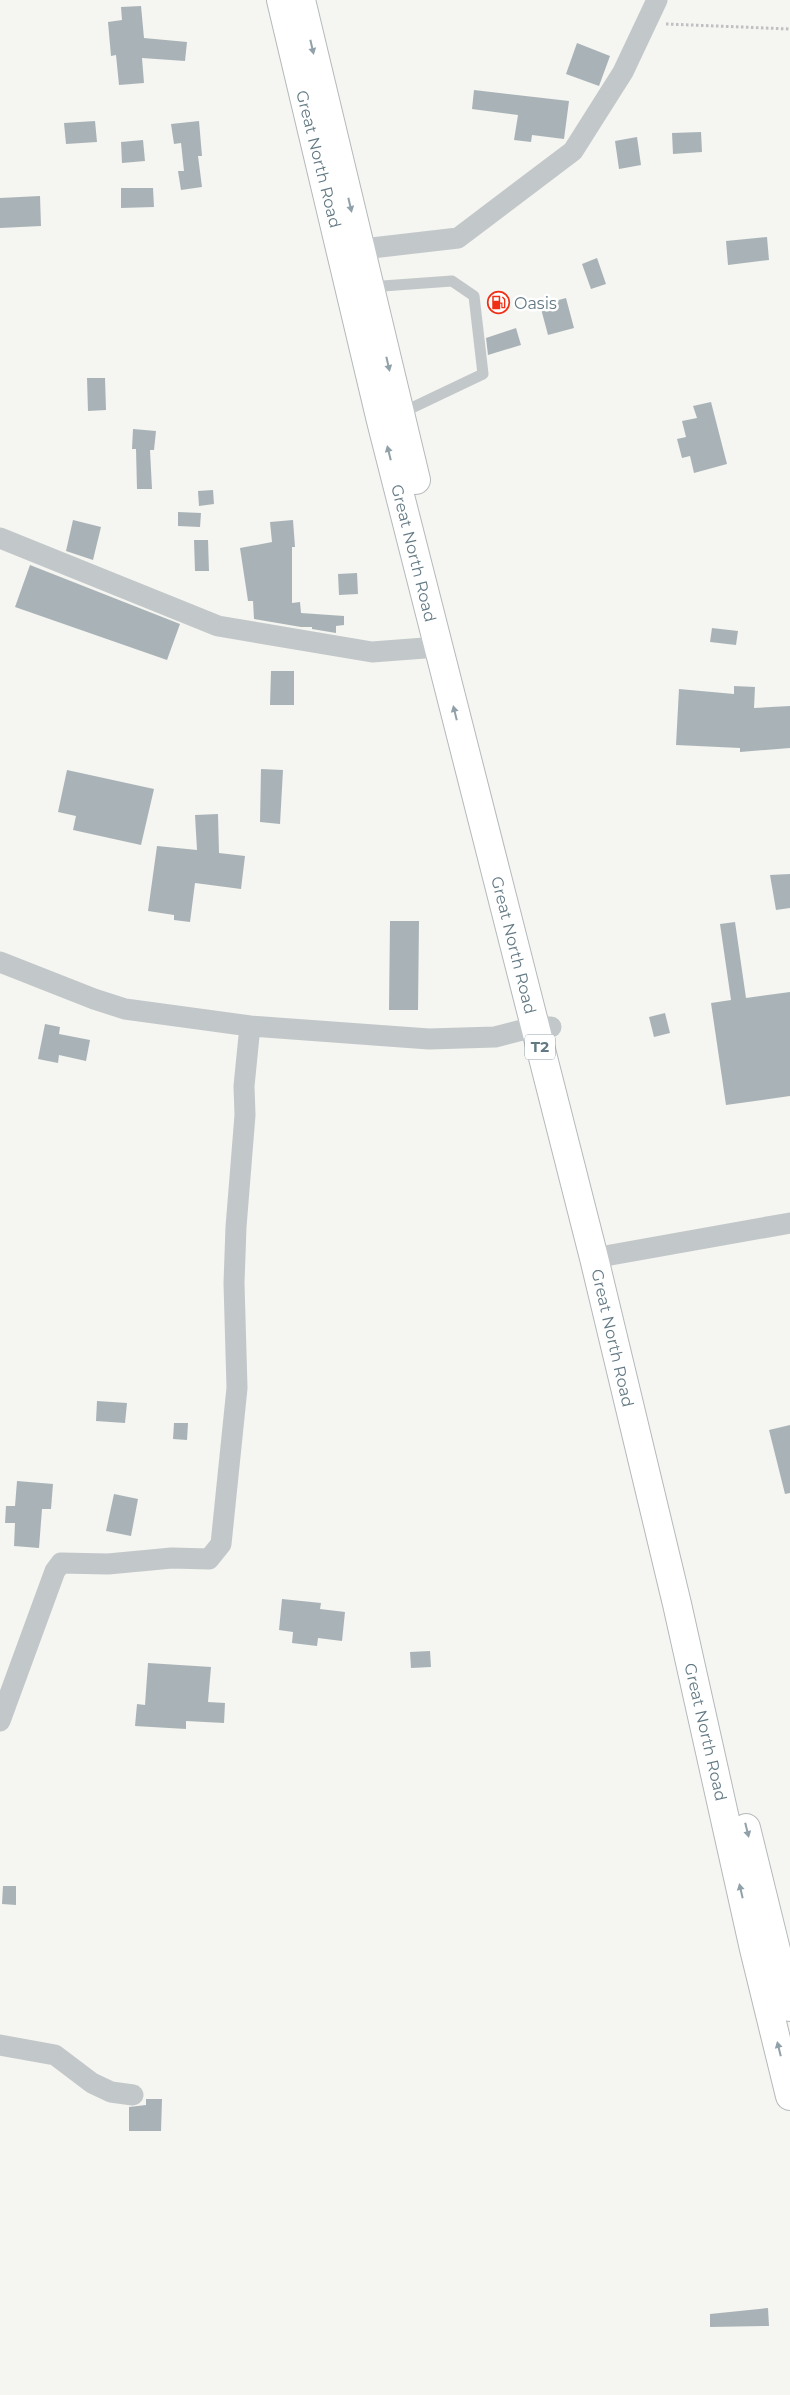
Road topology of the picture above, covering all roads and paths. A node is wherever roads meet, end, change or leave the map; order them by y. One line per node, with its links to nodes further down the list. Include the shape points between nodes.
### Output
1 (281, 0): 6 (highway, Great North Road / T2)
2 (301, 0): 6 (highway, Great North Road / T2, one-way to 6)
3 (656, 0): 4 (street)
4 (646, 23): 5 (path); 6 (street, via 623,72 573,151 458,238)
5 (790, 29)
6 (351, 251): 7 (highway, Great North Road / T2)
7 (360, 288): 8 (highway, Great North Road / T2); 8 (lane, via 452,281 474,296 483,374)
8 (390, 417): 10 (highway, Great North Road / T2, one-way to 8); 13 (highway, Great North Road / T2)
9 (0, 538): 10 (street, via 218,626 372,652)
10 (438, 647): 13 (highway, Great North Road / T2, one-way to 10)
11 (0, 962): 12 (street, via 125,1008)
12 (250, 1026): 13 (street, via 429,1039 495,1037); 16 (street, via 236,1236 237,1388 221,1544 209,1559 61,1563 55,1571)
13 (542, 1027): 15 (highway, Great North Road / T2)
14 (790, 1223): 15 (street)
15 (601, 1257): 17 (highway, Great North Road / T2, via 677,1604)
16 (0, 1721)
17 (773, 1948): 18 (highway, Great North Road / T2); 21 (highway, Great North Road / T2, one-way to 17)
18 (790, 2007)
19 (0, 2045): 20 (street, via 56,2056 98,2086 110,2092)
20 (133, 2095)
21 (790, 2096)

